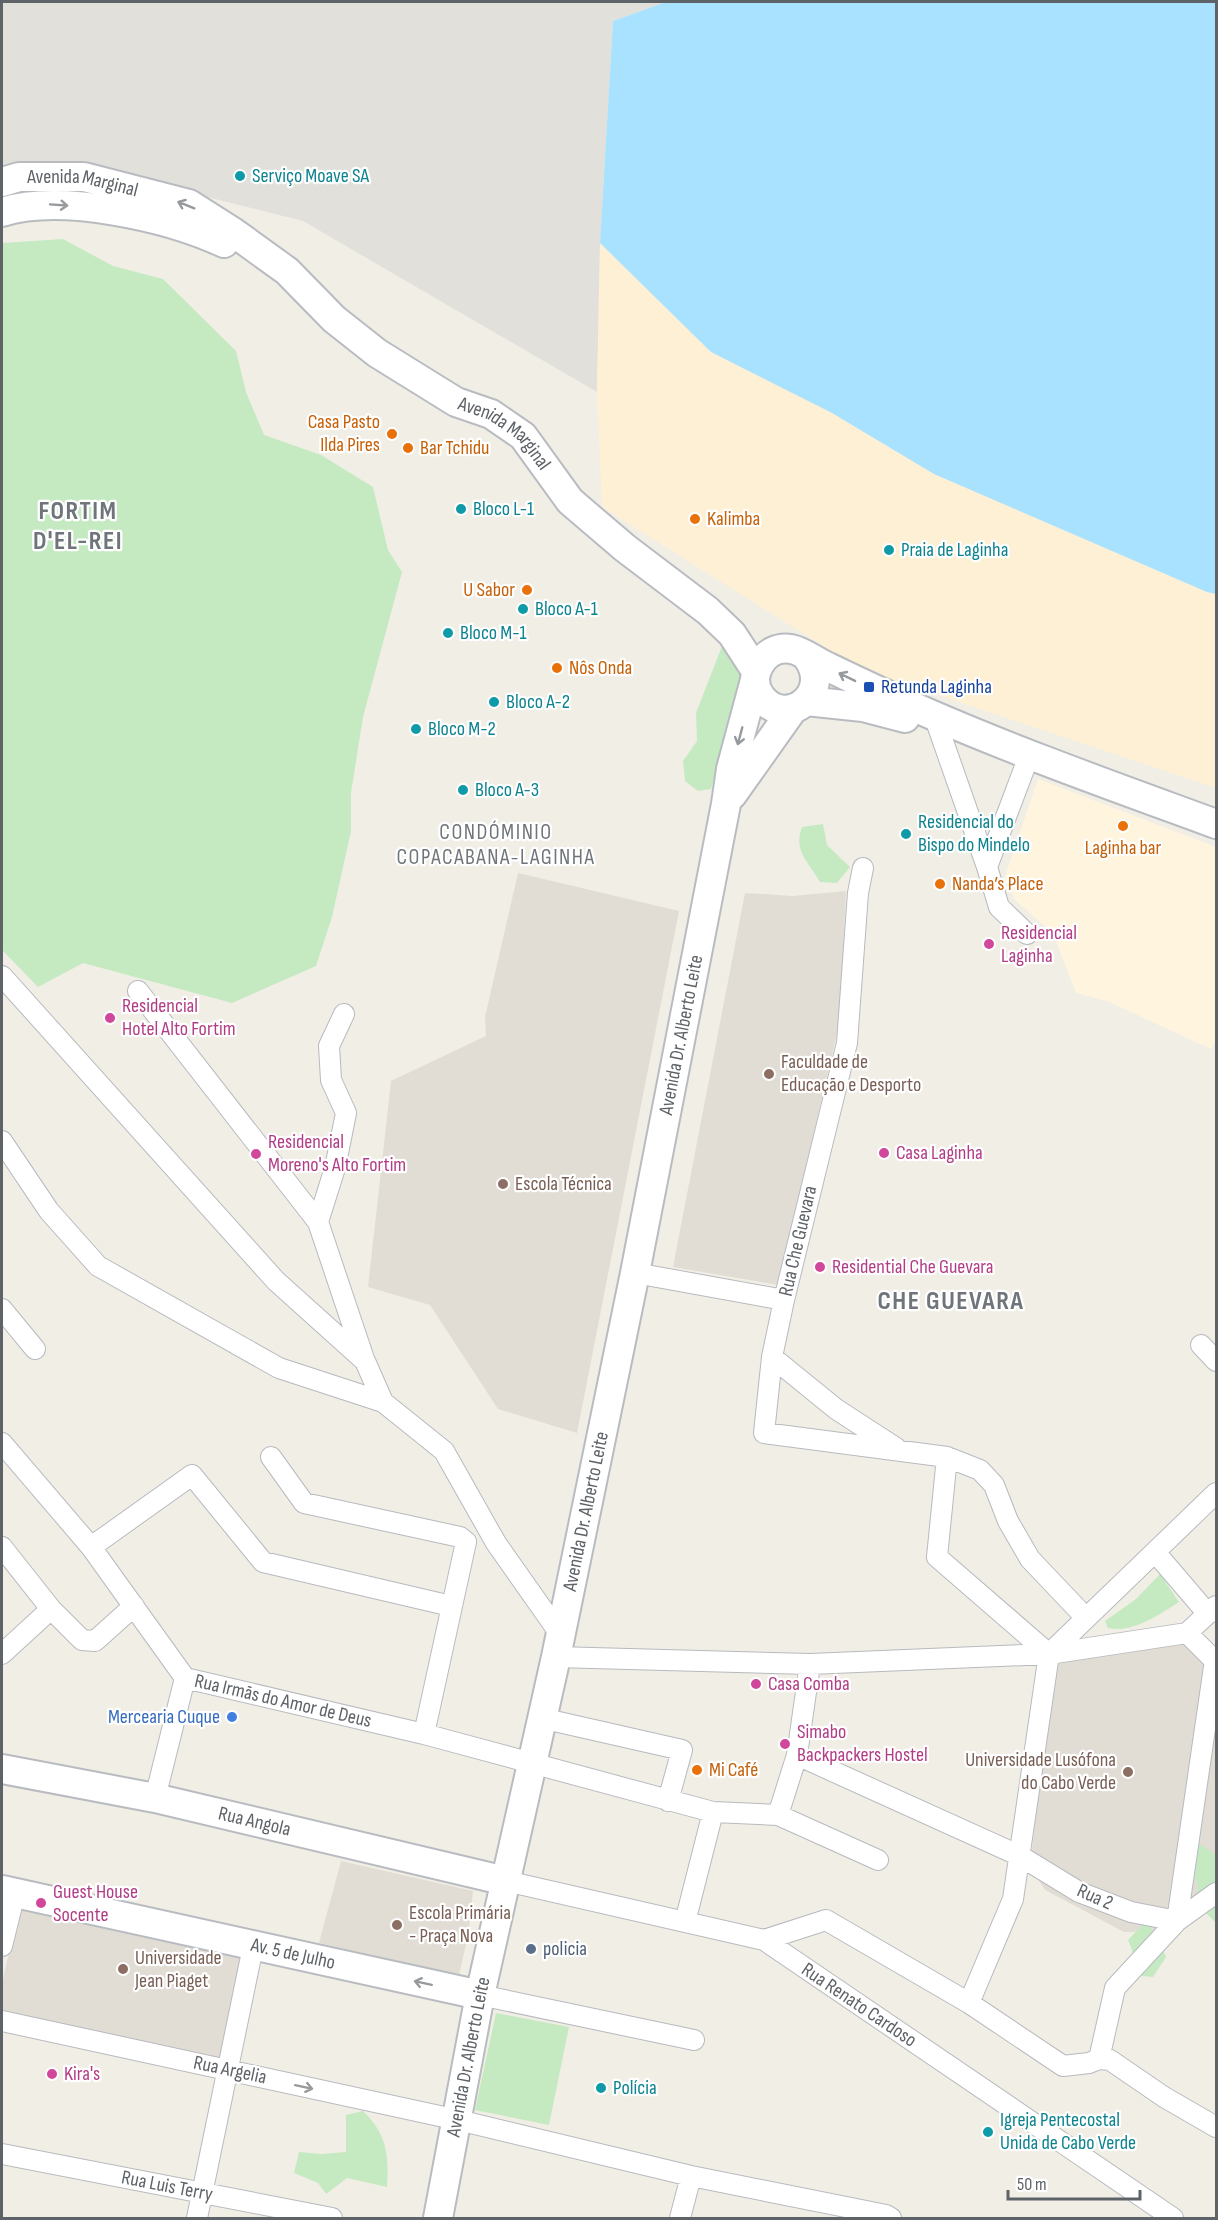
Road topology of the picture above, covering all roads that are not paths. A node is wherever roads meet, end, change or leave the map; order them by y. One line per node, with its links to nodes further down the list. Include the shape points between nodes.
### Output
1 (2, 182): 3 (street, Avenida Marginal, one-way to 1, via 189,204 84,177 19,177)
2 (2, 212): 3 (street, Avenida Marginal, one-way to 3, via 55,203 133,215 196,230)
3 (287, 271): 4 (street, Avenida Marginal, via 334,319 377,353 456,402 490,414 522,436 570,501)
4 (708, 611): 5 (street, Avenida Marginal); 6 (street, Avenida Marginal, via 732,634)
5 (799, 653): 6 (street, via 774,651 766,656); 7 (street, via 816,674 812,693); 8 (street, Avenida Marginal, one-way to 5)
6 (756, 675): 7 (street, via 761,697 767,703 775,708); 10 (street, Avenida Dr. Alberto Leite, one-way to 10, via 730,769)
7 (800, 705): 8 (street, via 863,707); 10 (street, Avenida Dr. Alberto Leite, via 743,776)
8 (948, 727): 9 (street); 12 (street)
9 (1029, 756): 11 (street); 12 (street)
10 (726, 804): 20 (street, Avenida Dr. Alberto Leite)
11 (1216, 824)
12 (987, 867): 14 (street, via 999,907)
13 (863, 868): 21 (street, Rua Che Guevara, via 847,1044)
14 (1027, 934)
15 (2, 976): 26 (street, via 276,1281)
16 (138, 991): 19 (street)
17 (344, 1014): 19 (street, via 328,1046 331,1080 346,1113)
18 (2, 1141): 28 (street, via 49,1211 98,1266 279,1368)
19 (318, 1222): 26 (street)
20 (635, 1273): 21 (street); 43 (street, Avenida Dr. Alberto Leite)
21 (784, 1300): 25 (street, Rua Che Guevara)
22 (2, 1309): 24 (street)
23 (1201, 1345): 27 (street)
24 (35, 1349)
25 (772, 1357): 30 (street, via 836,1409); 30 (street, Rua Che Guevara, via 764,1433)
26 (365, 1361): 28 (street)
27 (1216, 1361)
28 (383, 1402): 43 (street, via 444,1451)
29 (2, 1443): 34 (street, Rua Irmãs do Amor de Deus)
30 (900, 1451): 32 (street, Rua Che Guevara)
31 (271, 1456): 38 (street, via 304,1503 460,1537 466,1542)
32 (947, 1457): 41 (street, Rua Che Guevara, via 980,1470 994,1485 1008,1521 1030,1559); 45 (street, via 937,1557)
33 (1216, 1493): 36 (street)
34 (91, 1547): 37 (street, Rua Irmãs do Amor de Deus); 38 (street, via 192,1475 262,1562)
35 (2, 1548): 39 (street)
36 (1155, 1552): 40 (street); 41 (street)
37 (134, 1606): 39 (street, via 95,1641 82,1640); 48 (street, Rua Irmãs do Amor de Deus)
38 (451, 1606): 50 (street)
39 (51, 1610): 44 (street)
40 (1212, 1610): 42 (street)
41 (1086, 1618): 45 (street)
42 (1187, 1633): 45 (street); 46 (street)
43 (558, 1645): 47 (street); 49 (street, Avenida Dr. Alberto Leite)
44 (2, 1654)
45 (1048, 1654): 47 (street); 58 (street)
46 (1216, 1661): 63 (street)
47 (810, 1664): 51 (street)
48 (185, 1678): 50 (street, Rua Irmãs do Amor de Deus); 54 (street)
49 (541, 1718): 52 (street, Avenida Dr. Alberto Leite); 55 (street, via 682,1750)
50 (424, 1734): 52 (street, Rua Irmãs do Amor de Deus)
51 (797, 1755): 57 (street); 58 (street, Rua 2)
52 (530, 1764): 55 (street, Rua Irmãs do Amor de Deus); 60 (street, Avenida Dr. Alberto Leite)
53 (2, 1769): 54 (street, Rua Angola)
54 (155, 1798): 60 (street, Rua Angola)
55 (668, 1801): 56 (street, Rua Irmãs do Amor de Deus)
56 (712, 1812): 57 (street, Rua Irmãs do Amor de Deus); 64 (street)
57 (778, 1815): 59 (street)
58 (1020, 1856): 63 (street, Rua 2, via 1079,1892 1131,1912); 69 (street, via 1013,1899)
59 (878, 1860)
60 (506, 1881): 64 (street, Rua Renato Cardoso); 68 (street, Avenida Dr. Alberto Leite)
61 (8, 1892): 66 (street); 67 (street, Av. 5 de Julho)
62 (1216, 1893): 63 (street)
63 (1177, 1921): 72 (street, via 1115,1988)
64 (685, 1922): 65 (street, Rua Renato Cardoso)
65 (764, 1940): 69 (street, via 826,1920); 79 (street, Rua Renato Cardoso)
66 (2, 1946)
67 (253, 1947): 68 (street, Av. 5 de Julho, one-way to 67); 73 (street)
68 (480, 1995): 71 (street); 74 (street, Avenida Dr. Alberto Leite)
69 (969, 2003): 72 (street, via 1063,2066)
70 (2, 2021): 73 (street, Rua Argelia)
71 (694, 2040)
72 (1099, 2059): 75 (street, via 1110,2060)
73 (227, 2070): 74 (street, Rua Argelia, one-way to 74); 78 (street)
74 (458, 2120): 77 (street, Rua Argelia); 82 (street, Avenida Dr. Alberto Leite)
75 (1216, 2127)
76 (2, 2154): 78 (street, Rua Luis Terry)
77 (691, 2176): 83 (street); 84 (street, Rua Argelia)
78 (200, 2192): 80 (street); 81 (street, Rua Luis Terry)
79 (1146, 2210): 85 (street, Rua Renato Cardoso)
80 (197, 2218)
81 (332, 2218)
82 (438, 2218)
83 (680, 2218)
84 (891, 2218)
85 (1173, 2218)

